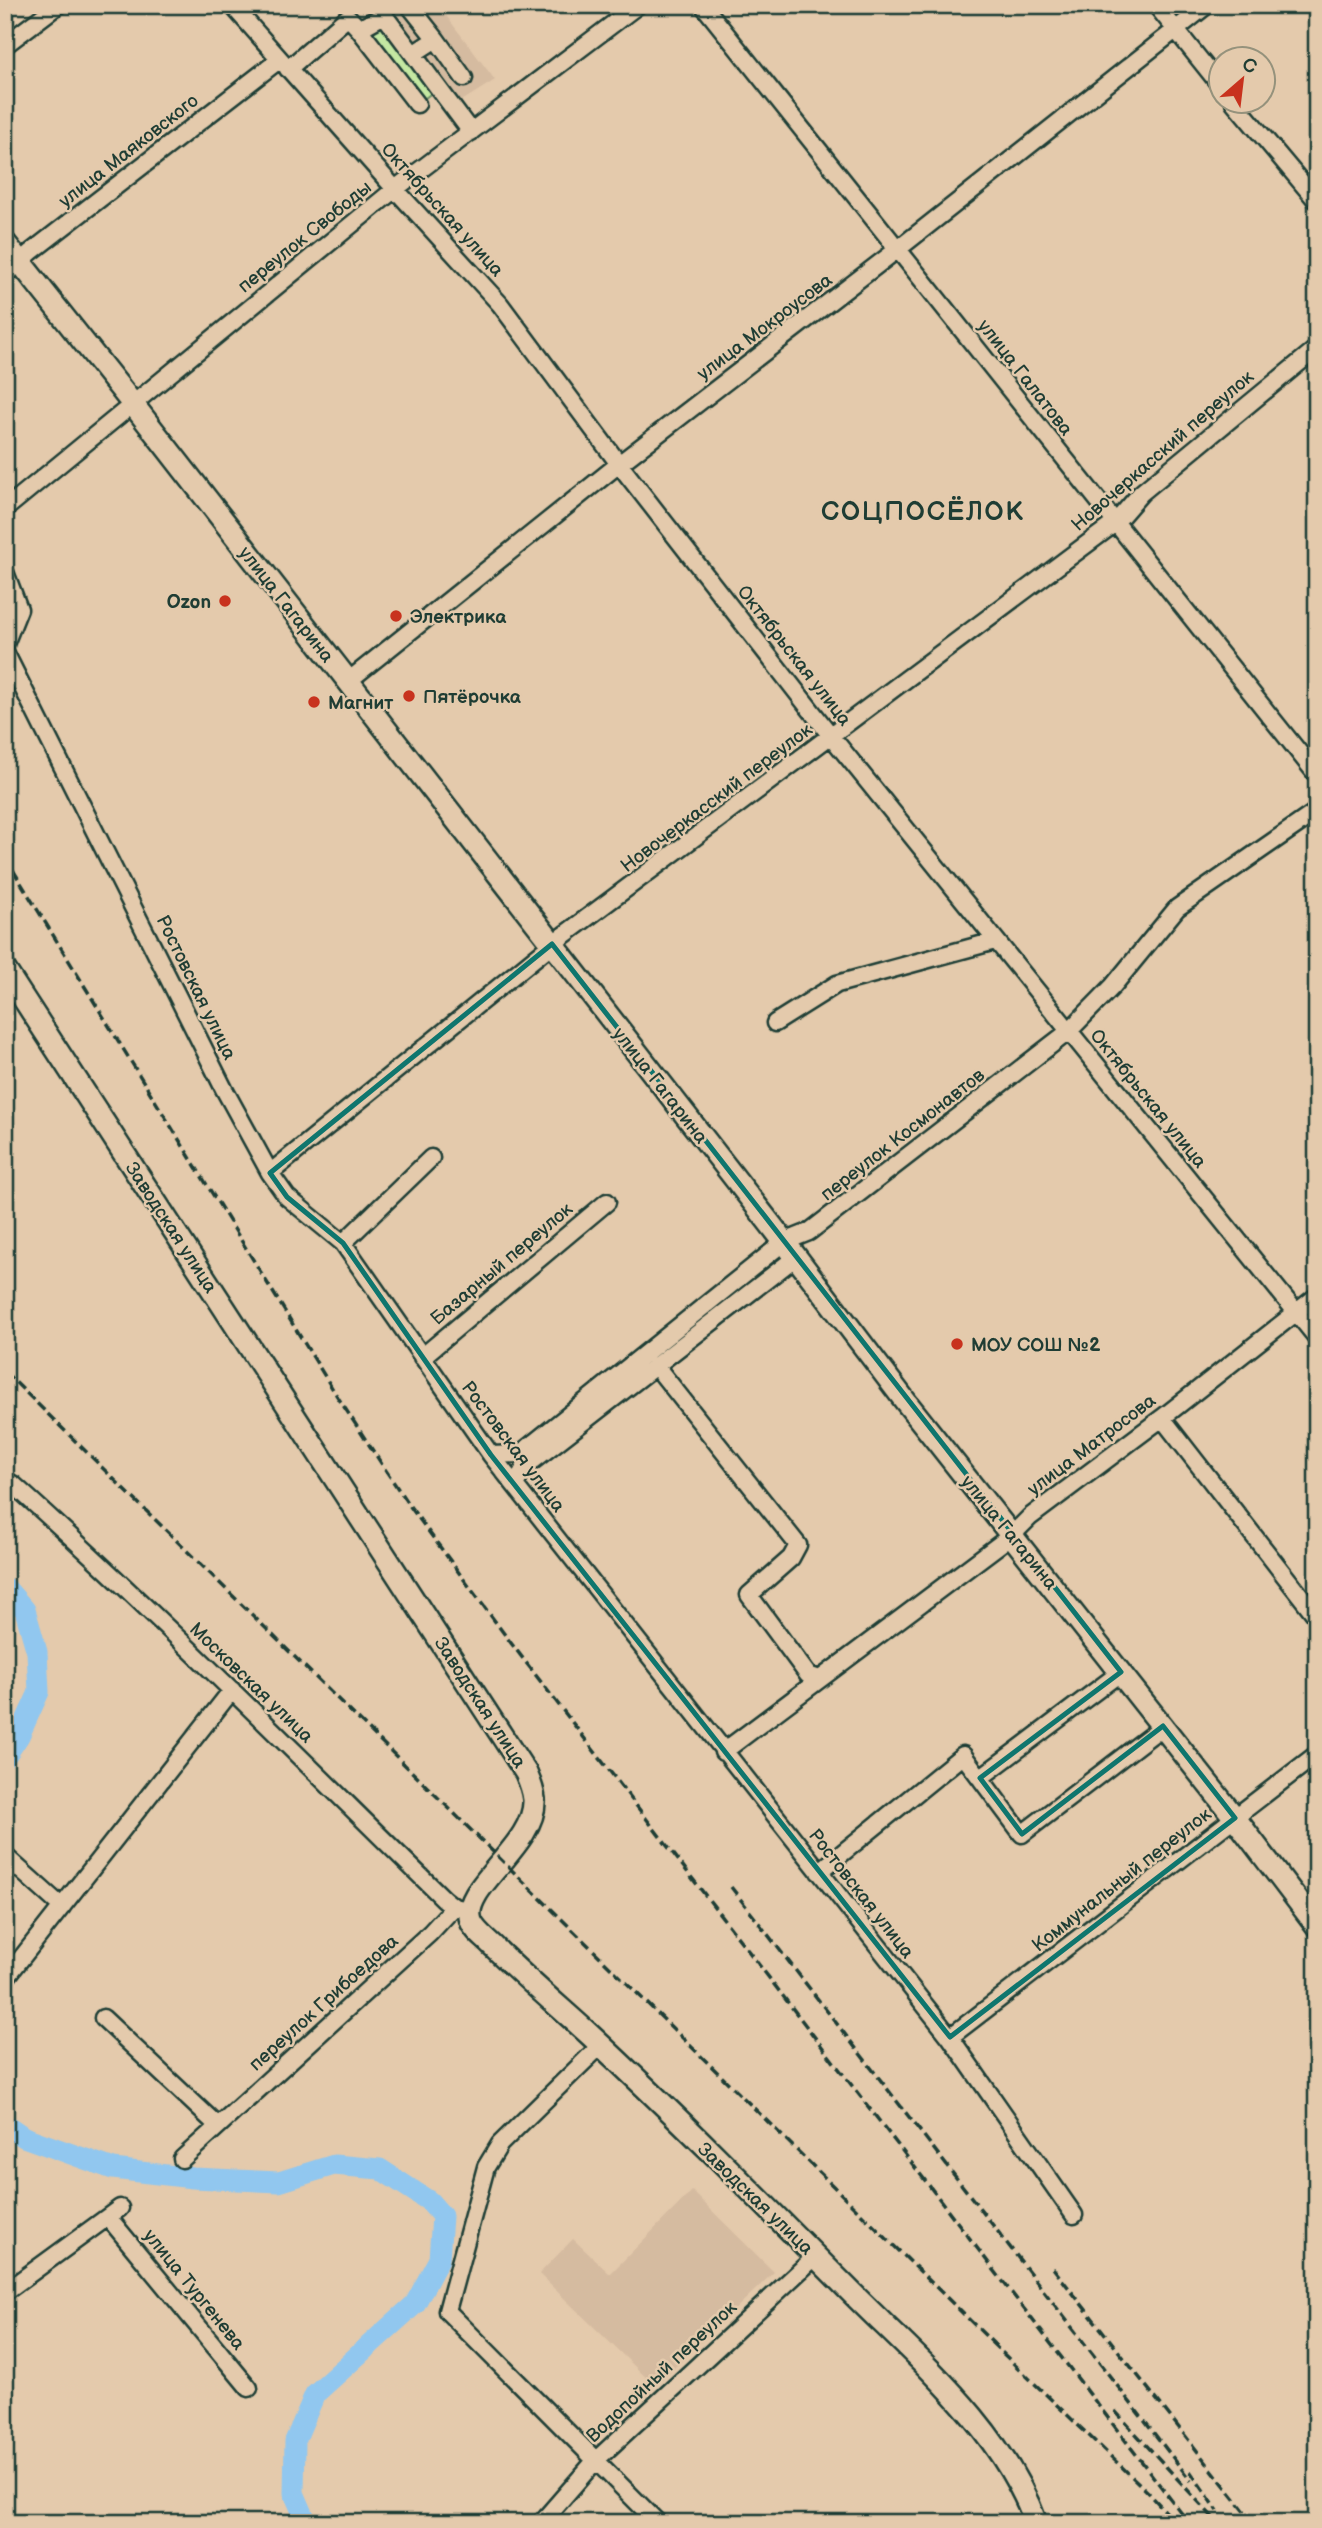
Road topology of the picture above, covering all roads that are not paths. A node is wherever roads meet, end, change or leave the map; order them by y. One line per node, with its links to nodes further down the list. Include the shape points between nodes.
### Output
1 (58, 5): 11 (street)
2 (232, 5): 13 (street, Октябрьская улица)
3 (409, 5): 10 (street)
4 (638, 5): 18 (street, переулок Свободы)
5 (703, 5): 22 (street, улица Галатова)
6 (1156, 5): 9 (street)
7 (1207, 5): 9 (street, улица Мокроусова)
8 (359, 29): 12 (street, via 384,15); 13 (street, улица Маяковского, via 348,18); 16 (street)
9 (1175, 29): 14 (street); 22 (street, улица Мокроусова)
10 (436, 39): 12 (street); 15 (street)
11 (5, 45)
12 (413, 54): 18 (street)
13 (283, 64): 19 (street, Октябрьская улица); 23 (street, улица Маяковского)
14 (1206, 68)
15 (464, 78)
16 (417, 104)
17 (1246, 116): 20 (street)
18 (471, 131): 19 (street, переулок Свободы)
19 (395, 190): 25 (street, переулок Свободы); 26 (street, Октябрьская улица, via 500,304)
20 (1317, 201)
21 (5, 243): 23 (main road, улица Гагарина)
22 (898, 249): 26 (street, улица Мокроусова); 28 (street, улица Галатова)
23 (13, 269): 25 (main road, улица Гагарина)
24 (1317, 348): 28 (street, Новочеркасский переулок, via 1141,493)
25 (132, 403): 27 (street, переулок Свободы); 32 (main road, улица Гагарина)
26 (619, 464): 32 (street, улица Мокроусова); 33 (street, Октябрьская улица)
27 (5, 509)
28 (1115, 523): 33 (street, Новочеркасский переулок); 34 (street, улица Галатова)
29 (5, 572): 30 (street, via 19,609)
30 (5, 644)
31 (5, 652): 42 (street, Ростовская улица)
32 (347, 682): 37 (main road, улица Гагарина)
33 (831, 736): 36 (street, Октябрьская улица); 37 (street, Новочеркасский переулок)
34 (1317, 775)
35 (1317, 811): 40 (street, переулок Космонавтов, via 1177,908)
36 (995, 941): 39 (street, via 836,984); 40 (street, Октябрьская улица)
37 (552, 944): 42 (street, Новочеркасский переулок); 45 (main road, улица Гагарина)
38 (5, 970): 68 (main road, Заводская улица, via 526,1773 534,1798 527,1831)
39 (775, 1023)
40 (1068, 1032): 45 (street, переулок Космонавтов); 47 (street, Октябрьская улица)
41 (431, 1158): 44 (street)
42 (270, 1173): 44 (street, Ростовская улица, via 287,1197)
43 (607, 1202): 49 (street, Базарный переулок)
44 (343, 1243): 49 (street, Ростовская улица)
45 (790, 1249): 50 (street); 52 (street, переулок Космонавтов, via 520,1454); 55 (main road, улица Гагарина)
46 (1317, 1296): 47 (street, улица Матросова)
47 (1296, 1312): 48 (street, Октябрьская улица); 51 (street, улица Матросова)
48 (1317, 1338)
49 (422, 1357): 52 (street, Ростовская улица)
50 (655, 1365): 54 (street, via 525,1467); 58 (street, via 798,1545 791,1558 749,1595 808,1675)
51 (1162, 1418): 55 (street, улица Матросова); 56 (street)
52 (491, 1455): 54 (street, Ростовская улица)
53 (5, 1480): 59 (street, Московская улица, via 60,1526)
54 (515, 1485): 61 (street, Ростовская улица)
55 (1012, 1535): 57 (main road, улица Гагарина); 58 (street, улица Матросова)
56 (1317, 1617)
57 (1121, 1672): 60 (main road, улица Гагарина); 63 (street)
58 (820, 1679): 61 (street, улица Матросова)
59 (232, 1690): 67 (street); 68 (street, Московская улица)
60 (1163, 1726): 63 (street, via 1022,1835); 64 (main road, улица Гагарина)
61 (723, 1752): 66 (street, Ростовская улица)
62 (1317, 1754): 64 (street, Коммунальный переулок)
63 (980, 1778): 66 (street, via 963,1755)
64 (1235, 1818): 69 (main road, улица Гагарина); 72 (street, Коммунальный переулок)
65 (5, 1856): 67 (street)
66 (819, 1872): 72 (street, Ростовская улица)
67 (62, 1907): 70 (street)
68 (462, 1908): 73 (main road, Заводская улица, via 477,1930); 74 (street, переулок Грибоедова)
69 (1317, 1926)
70 (5, 1979)
71 (103, 2018): 74 (street)
72 (950, 2037): 76 (street, Ростовская улица)
73 (601, 2045): 77 (main road, Заводская улица); 80 (street, via 500,2144 486,2167 447,2311)
74 (218, 2126): 75 (street, переулок Грибоедова)
75 (182, 2159)
76 (1074, 2215)
77 (816, 2256): 80 (street, Водопойный переулок); 81 (main road, Заводская улица, via 984,2431 1008,2464)
78 (5, 2292): 79 (street, улица Тургенева, via 114,2213)
79 (249, 2388)
80 (595, 2461): 82 (street, Водопойный переулок); 83 (street)
81 (1034, 2520)
82 (541, 2523)
83 (658, 2523)

